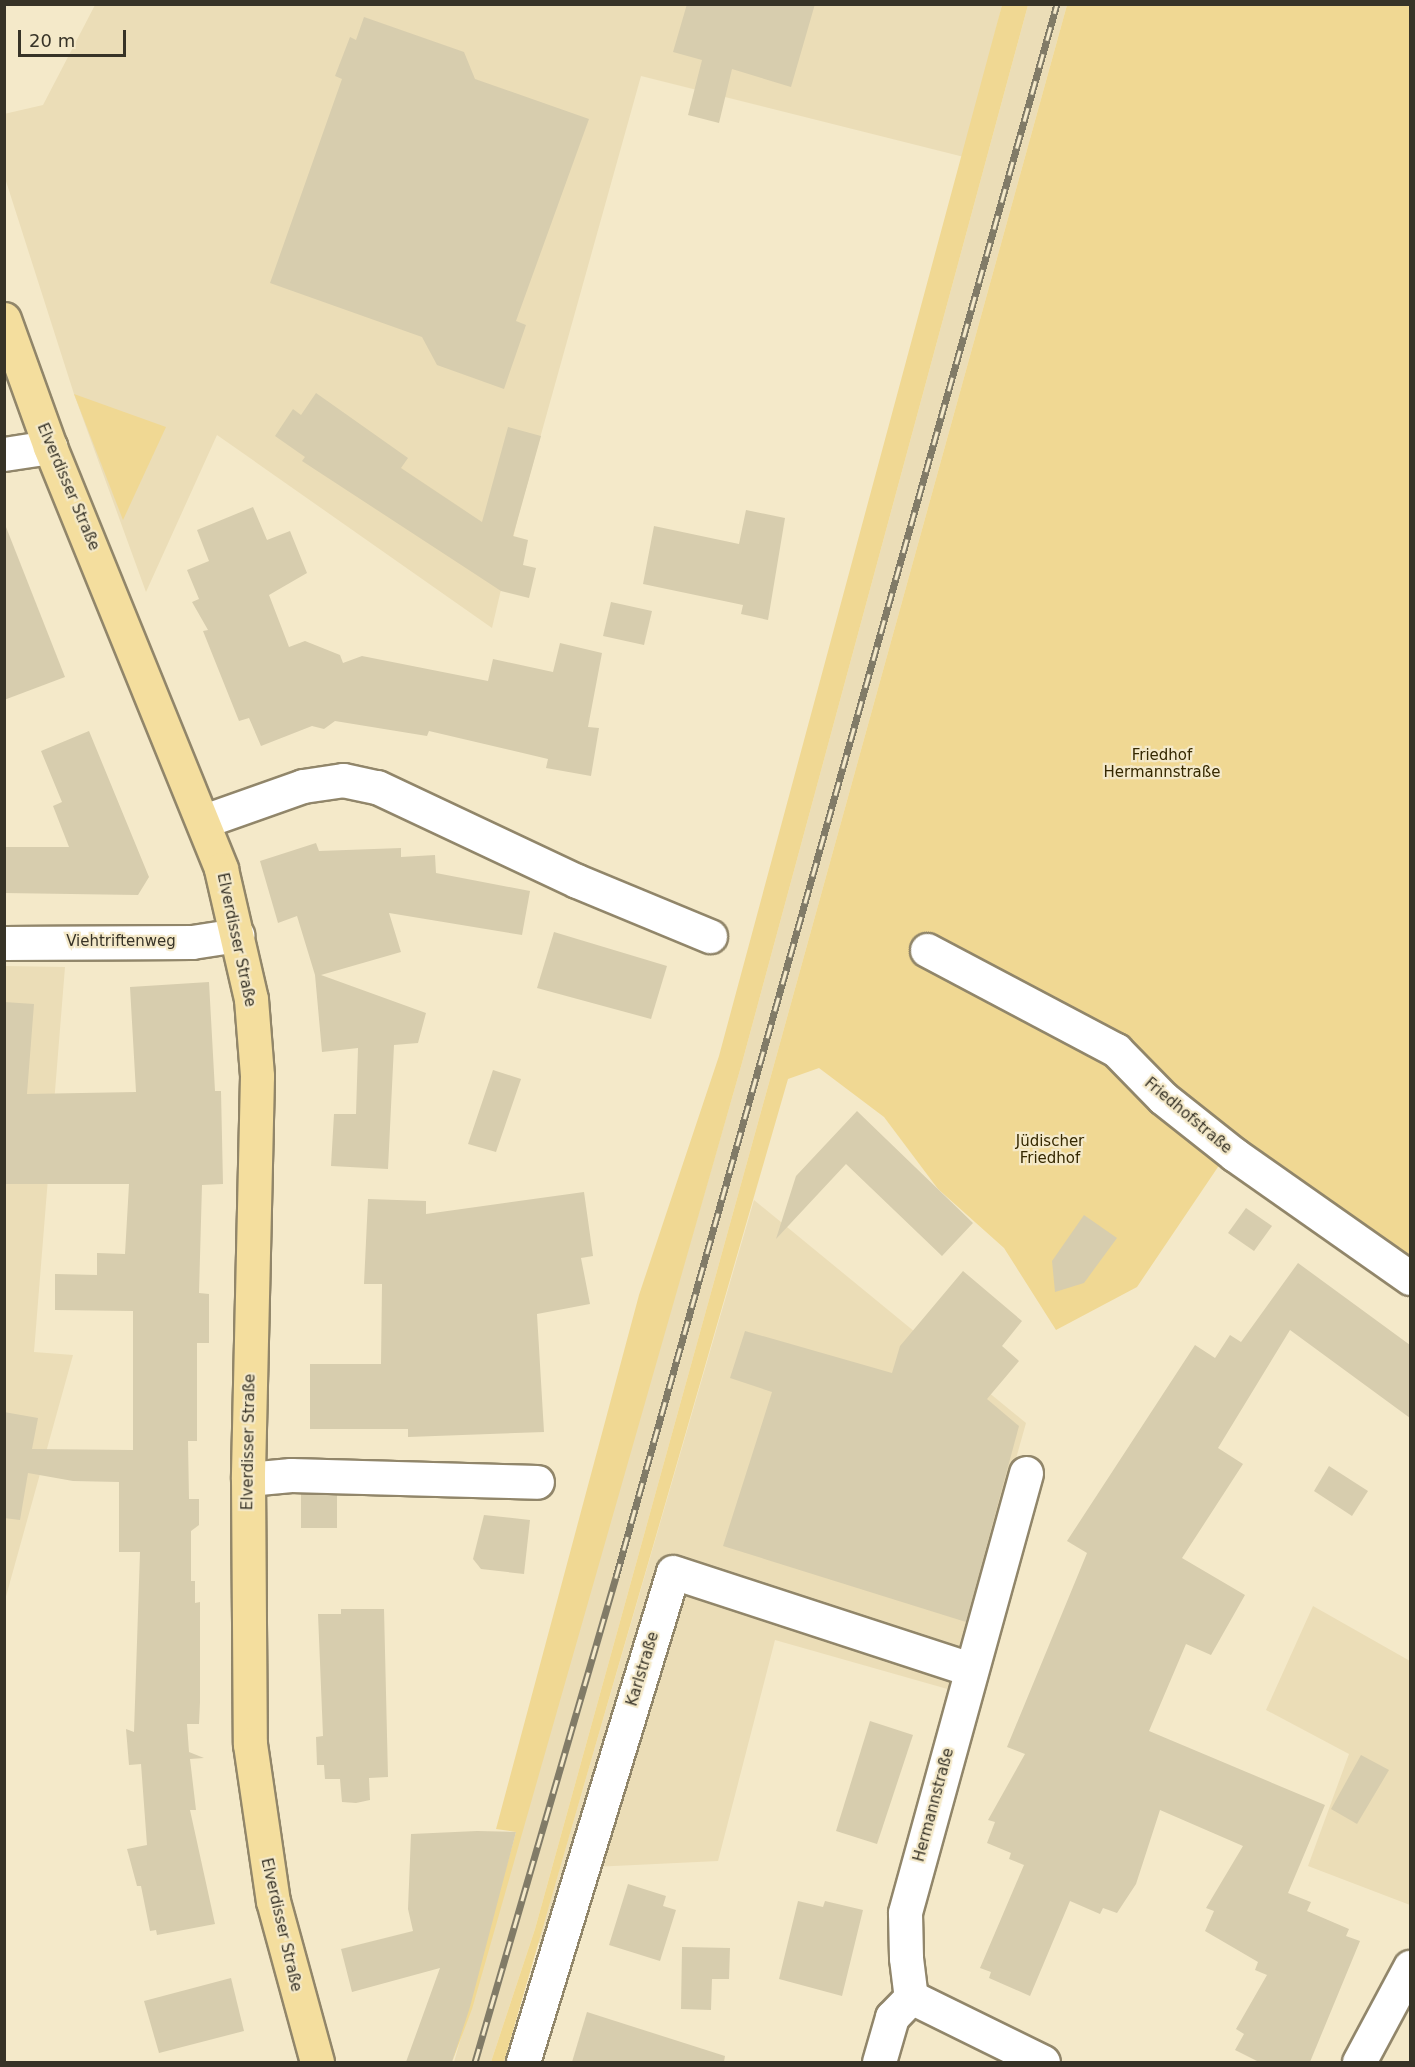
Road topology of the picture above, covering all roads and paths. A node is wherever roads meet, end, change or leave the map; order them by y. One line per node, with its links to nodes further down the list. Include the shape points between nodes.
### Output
1 (4, 319): 2 (main road, Elverdisser Straße)
2 (50, 447): 3 (street); 4 (main road, Elverdisser Straße)
3 (4, 454)
4 (204, 821): 5 (main road, Elverdisser Straße); 6 (street, via 303,786 343,780 377,787 577,881)
5 (237, 935): 7 (street, Viehtriftenweg, via 192,942); 11 (main road, Elverdisser Straße, via 251,999 257,1076)
6 (710, 936)
7 (4, 943)
8 (927, 950): 9 (street, Friedhofstraße, via 1116,1050 1163,1098 1235,1155)
9 (1410, 1278)
10 (1026, 1473): 13 (street, Hermannstraße)
11 (248, 1479): 12 (street, via 291,1475); 16 (main road, Elverdisser Straße, via 247,1670 258,1812 273,1901)
12 (537, 1482)
13 (969, 1669): 15 (street, Hermannstraße, via 905,1913); 17 (street, Karlstraße, via 673,1572)
14 (1410, 1966): 20 (street)
15 (910, 1997): 18 (street, via 892,2017); 19 (street)
16 (317, 2062)
17 (523, 2062)
18 (879, 2062)
19 (1043, 2062)
20 (1359, 2062)

